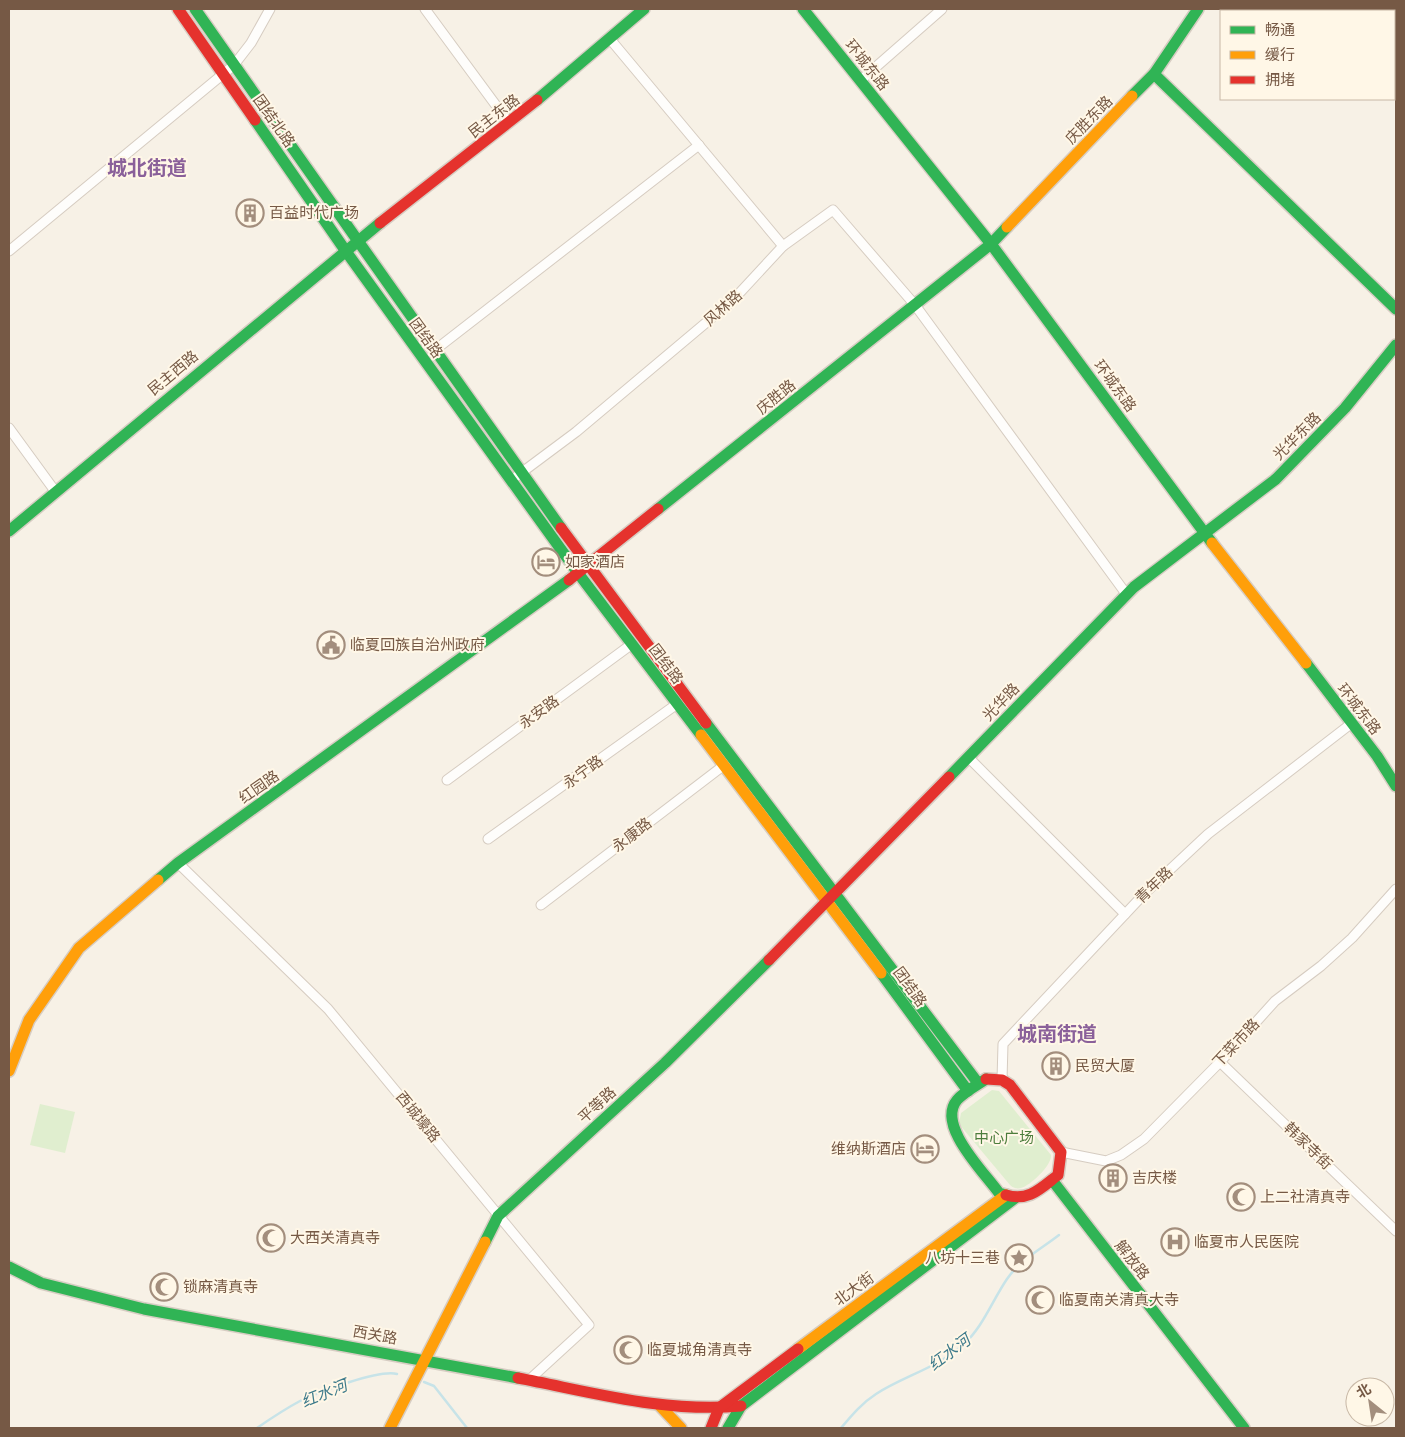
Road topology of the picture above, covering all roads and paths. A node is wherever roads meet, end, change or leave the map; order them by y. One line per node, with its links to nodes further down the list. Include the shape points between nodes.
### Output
1 (178, 9): 12 (main road, 团结北路)
2 (194, 9): 10 (main road, 团结北路)
3 (270, 9): 10 (street, via 252,43)
4 (425, 9): 14 (street)
5 (644, 9): 9 (main road, 民主东路)
6 (803, 9): 13 (main road, 环城东路)
7 (942, 9): 13 (street)
8 (1198, 9): 11 (main road, 庆胜东路)
9 (610, 39): 14 (main road, 民主东路); 15 (street)
10 (234, 65): 12 (street); 16 (main road, 团结北路)
11 (1154, 74): 17 (main road, 庆胜东路); 22 (main road)
12 (223, 75): 19 (main road, 团结北路); 20 (street)
13 (861, 80): 17 (main road, 环城东路)
14 (509, 123): 16 (main road, 民主东路)
15 (698, 145): 18 (street); 24 (street)
16 (358, 241): 19 (main road, 民主西路); 24 (main road, 团结路)
17 (991, 244): 21 (main road, 庆胜路); 30 (main road, 环城东路)
18 (783, 246): 21 (street, 风林路, via 833,210); 26 (street, 风林路, via 733,300 576,432)
19 (345, 250): 27 (main road, 团结路); 28 (main road, 民主西路)
20 (9, 251)
21 (915, 305): 31 (main road, 庆胜路); 33 (street)
22 (1396, 309)
23 (1396, 345): 30 (main road, 光华东路, via 1345,408 1276,479)
24 (435, 350): 26 (main road, 团结路)
25 (9, 428): 28 (street)
26 (522, 473): 27 (street, 风林路); 31 (main road, 团结路)
27 (511, 481): 32 (main road, 团结路)
28 (55, 491): 29 (main road, 民主西路)
29 (9, 531)
30 (1205, 533): 33 (main road, 光华路); 36 (main road, 环城东路)
31 (587, 565): 32 (main road, 庆胜路); 44 (main road, 团结路)
32 (578, 573): 34 (main road, 团结路); 42 (main road, 红园路)
33 (1127, 595): 37 (main road, 光华路)
34 (632, 644): 35 (main road, 团结路); 40 (street, 永安路)
35 (677, 704): 38 (main road, 团结路); 41 (street, 永宁路)
36 (1352, 723): 39 (main road, 环城东路); 46 (street, 青年路, via 1208,834)
37 (968, 757): 44 (main road, 光华路); 46 (street)
38 (723, 766): 44 (main road, 团结路); 45 (street, 永康路)
39 (1395, 779)
40 (447, 780)
41 (488, 839)
42 (178, 863): 48 (main road, 红园路, via 79,948 29,1020); 55 (street, 西城壕路, via 328,1010)
43 (1396, 889): 47 (street, 下菜市路, via 1352,938 1275,1001)
44 (831, 898): 50 (main road, 团结路); 51 (main road, 团结路); 55 (main road, 平等路, via 665,1063)
45 (541, 905)
46 (1125, 914): 49 (street, 青年路, via 1003,1044)
47 (1220, 1062): 52 (street, 下菜市路, via 1144,1139 1121,1155 1106,1161); 56 (street, 韩家寺街)
48 (9, 1071)
49 (1002, 1080): 50 (main road, via 986,1079); 52 (main road, via 1010,1085)
50 (978, 1083): 51 (main road)
51 (968, 1091): 54 (main road, via 957,1100 950,1115 954,1132 999,1192)
52 (1061, 1152): 53 (main road, via 1058,1175)
53 (1049, 1183): 54 (main road, via 1029,1197); 67 (main road, 解放路); 68 (main road, 解放路)
54 (1011, 1197): 61 (main road, 北大街); 62 (main road, 北大街)
55 (498, 1216): 58 (main road, 平等路); 59 (street, 西城壕路, via 589,1325)
56 (1396, 1230)
57 (9, 1267): 58 (main road, 西关路, via 41,1283 144,1309)
58 (425, 1359): 59 (main road, 西关路); 63 (main road, 平等路)
59 (529, 1380): 60 (main road, 西关路)
60 (660, 1406): 62 (main road, 西关路); 64 (main road)
61 (741, 1406): 62 (main road, 西关路); 66 (main road)
62 (719, 1408): 65 (main road)
63 (390, 1428)
64 (681, 1428)
65 (710, 1428)
66 (728, 1428)
67 (1234, 1428)
68 (1244, 1428)

